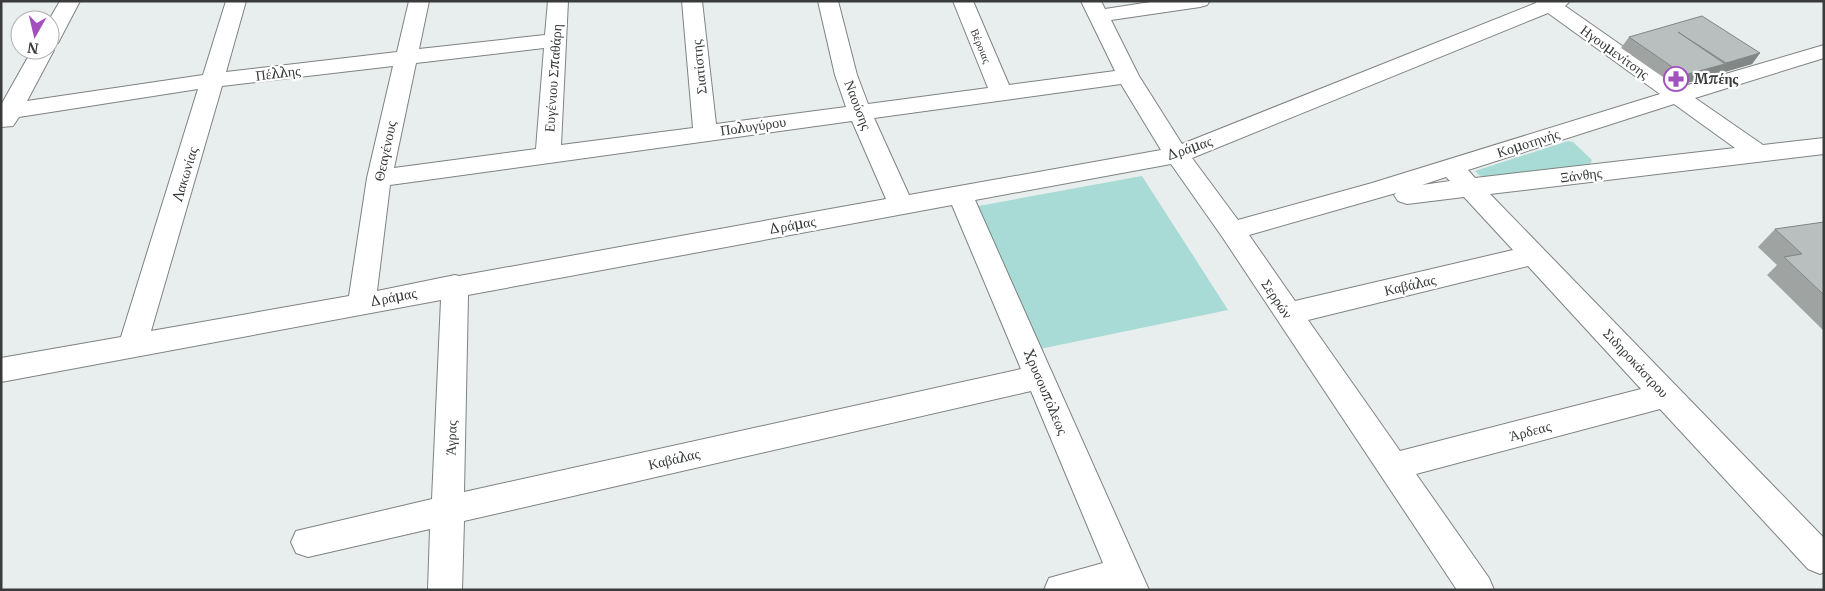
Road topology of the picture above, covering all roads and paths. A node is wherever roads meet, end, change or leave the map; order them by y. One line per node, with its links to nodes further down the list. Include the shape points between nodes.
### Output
1 (70, 1): 11 (street)
2 (236, 1): 17 (street, Λακωνίας)
3 (419, 1): 14 (street, Θεαγένους)
4 (558, 1): 12 (street, Ευγένιου Σπαθάρη)
5 (692, 1): 22 (street, Σιατίστης)
6 (828, 1): 20 (street, Ναούσης)
7 (963, 1): 18 (street, Βέροιας)
8 (1200, 1): 10 (street)
9 (1552, 2): 19 (street, Ηγουμενίτσης); 26 (street, Δράμας)
10 (1095, 9): 16 (street, Σερρών)
11 (60, 20)
12 (555, 40): 14 (street, Πέλλης); 25 (street, Ευγένιου Σπαθάρη)
13 (1824, 51): 19 (street, Κομοτηνής)
14 (405, 58): 17 (street, Πέλλης); 27 (street, Θεαγένους)
15 (37, 60): 21 (street)
16 (1128, 76): 18 (street, Πολυγύρου); 26 (street, Σερρών)
17 (214, 80): 21 (street, Πέλλης); 36 (street, Λακωνίας)
18 (1000, 92): 20 (street, Πολυγύρου)
19 (1674, 95): 24 (street, Ηγουμενίτσης); 28 (street, Κομοτηνής)
20 (859, 111): 22 (street, Πολυγύρου); 30 (street, Ναούσης)
21 (4, 117)
22 (705, 133): 25 (street, Πολυγύρου)
23 (1824, 146): 24 (street, Ξάνθης)
24 (1759, 154): 28 (street, Ξάνθης)
25 (548, 155): 27 (street, Πολυγύρου)
26 (1176, 155): 29 (street, Δράμας); 31 (street, Σερρών)
27 (379, 178): 34 (street, Θεαγένους)
28 (1462, 178): 31 (street, Ξάνθης, via 1339,202); 32 (street, Σιδηροκάστρου)
29 (960, 194): 30 (street, Δράμας); 38 (street, Χρυσουπόλεως)
30 (901, 205): 33 (street, Δράμας)
31 (1232, 231): 35 (street, Σερρών)
32 (1534, 255): 35 (street, Καβάλας); 39 (street, Σιδηροκάστρου)
33 (455, 285): 34 (street, Δράμας); 41 (street, Άγρας)
34 (362, 303): 36 (street, Δράμας)
35 (1287, 314): 40 (street, Σερρών)
36 (132, 346): 37 (street, Δράμας)
37 (1, 370)
38 (1039, 377): 41 (street, Καβάλας); 44 (street, Χρυσουπόλεως)
39 (1666, 395): 40 (street, Άρδεας); 43 (street, Σιδηροκάστρου)
40 (1394, 466): 47 (street, Σερρών)
41 (449, 510): 42 (street, Καβάλας); 45 (street, Άγρας)
42 (308, 542)
43 (1820, 558)
44 (1129, 581): 46 (street)
45 (445, 590)
46 (1060, 590)
47 (1477, 590)

